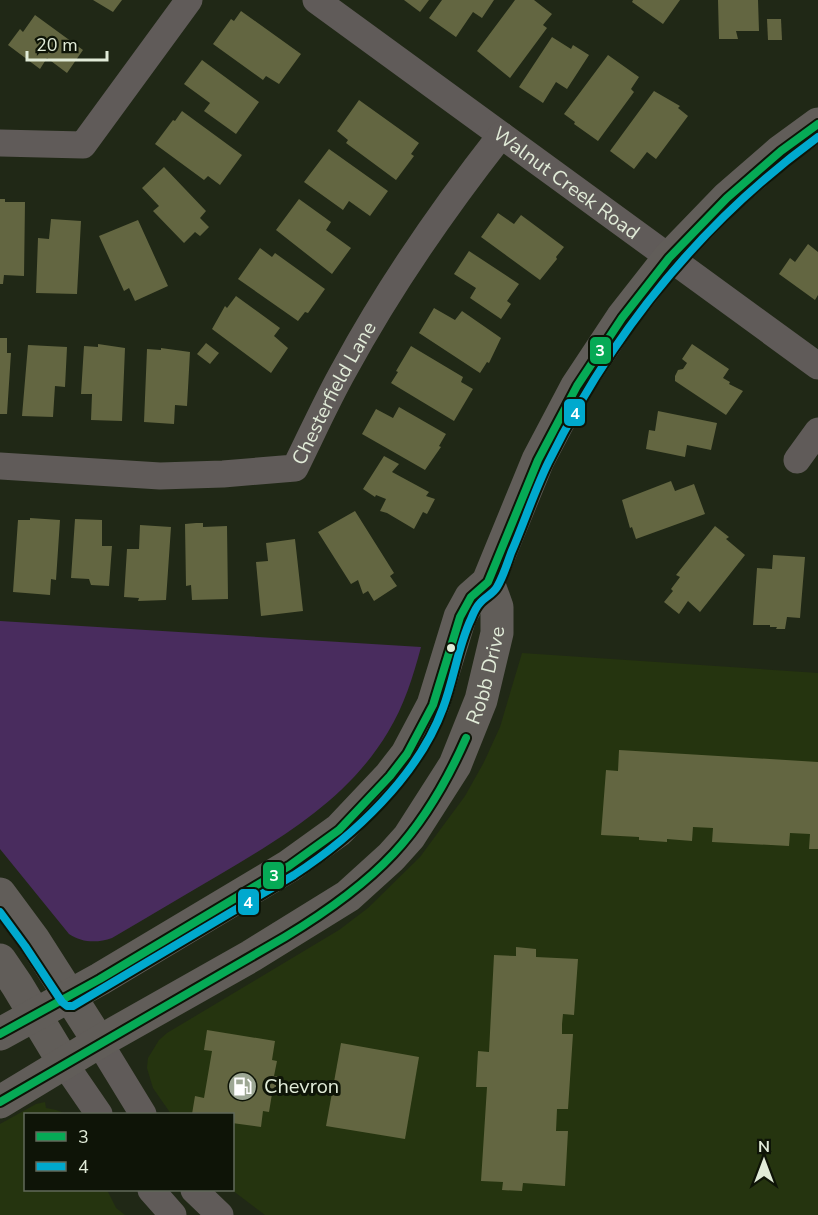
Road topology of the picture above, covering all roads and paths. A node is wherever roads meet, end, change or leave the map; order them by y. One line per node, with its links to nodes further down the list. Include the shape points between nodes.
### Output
1 (189, 0): 5 (street, via 83,145)
2 (316, 0): 4 (street, Walnut Creek Road)
3 (818, 124): 6 (main road, Robb Drive, via 728,198)
4 (501, 135): 6 (street, Walnut Creek Road); 10 (street, Chesterfield Lane, via 401,274 344,370 295,468 160,476)
5 (0, 143)
6 (669, 258): 7 (street, Walnut Creek Road); 11 (main road, Robb Drive, via 622,318 577,386 538,460)
7 (818, 366)
8 (818, 431): 9 (street)
9 (797, 460)
10 (0, 466)
11 (488, 582): 14 (main road, Robb Drive, via 471,597 460,617 433,705 407,754 339,830 289,866); 17 (main road, Robb Drive, via 497,607 497,633 481,700 455,765 409,837 348,896)
12 (0, 894): 14 (main road)
13 (0, 960): 15 (main road)
14 (70, 996): 15 (main road, Robb Drive); 17 (main road)
15 (35, 1015): 16 (main road, Robb Drive); 18 (main road)
16 (0, 1034)
17 (99, 1042): 18 (main road, Robb Drive); 21 (street)
18 (64, 1063): 19 (main road, Robb Drive); 20 (street)
19 (0, 1102)
20 (98, 1113)
21 (142, 1113)
22 (152, 1191): 24 (street)
23 (195, 1191): 25 (street)
24 (173, 1215)
25 (220, 1215)

